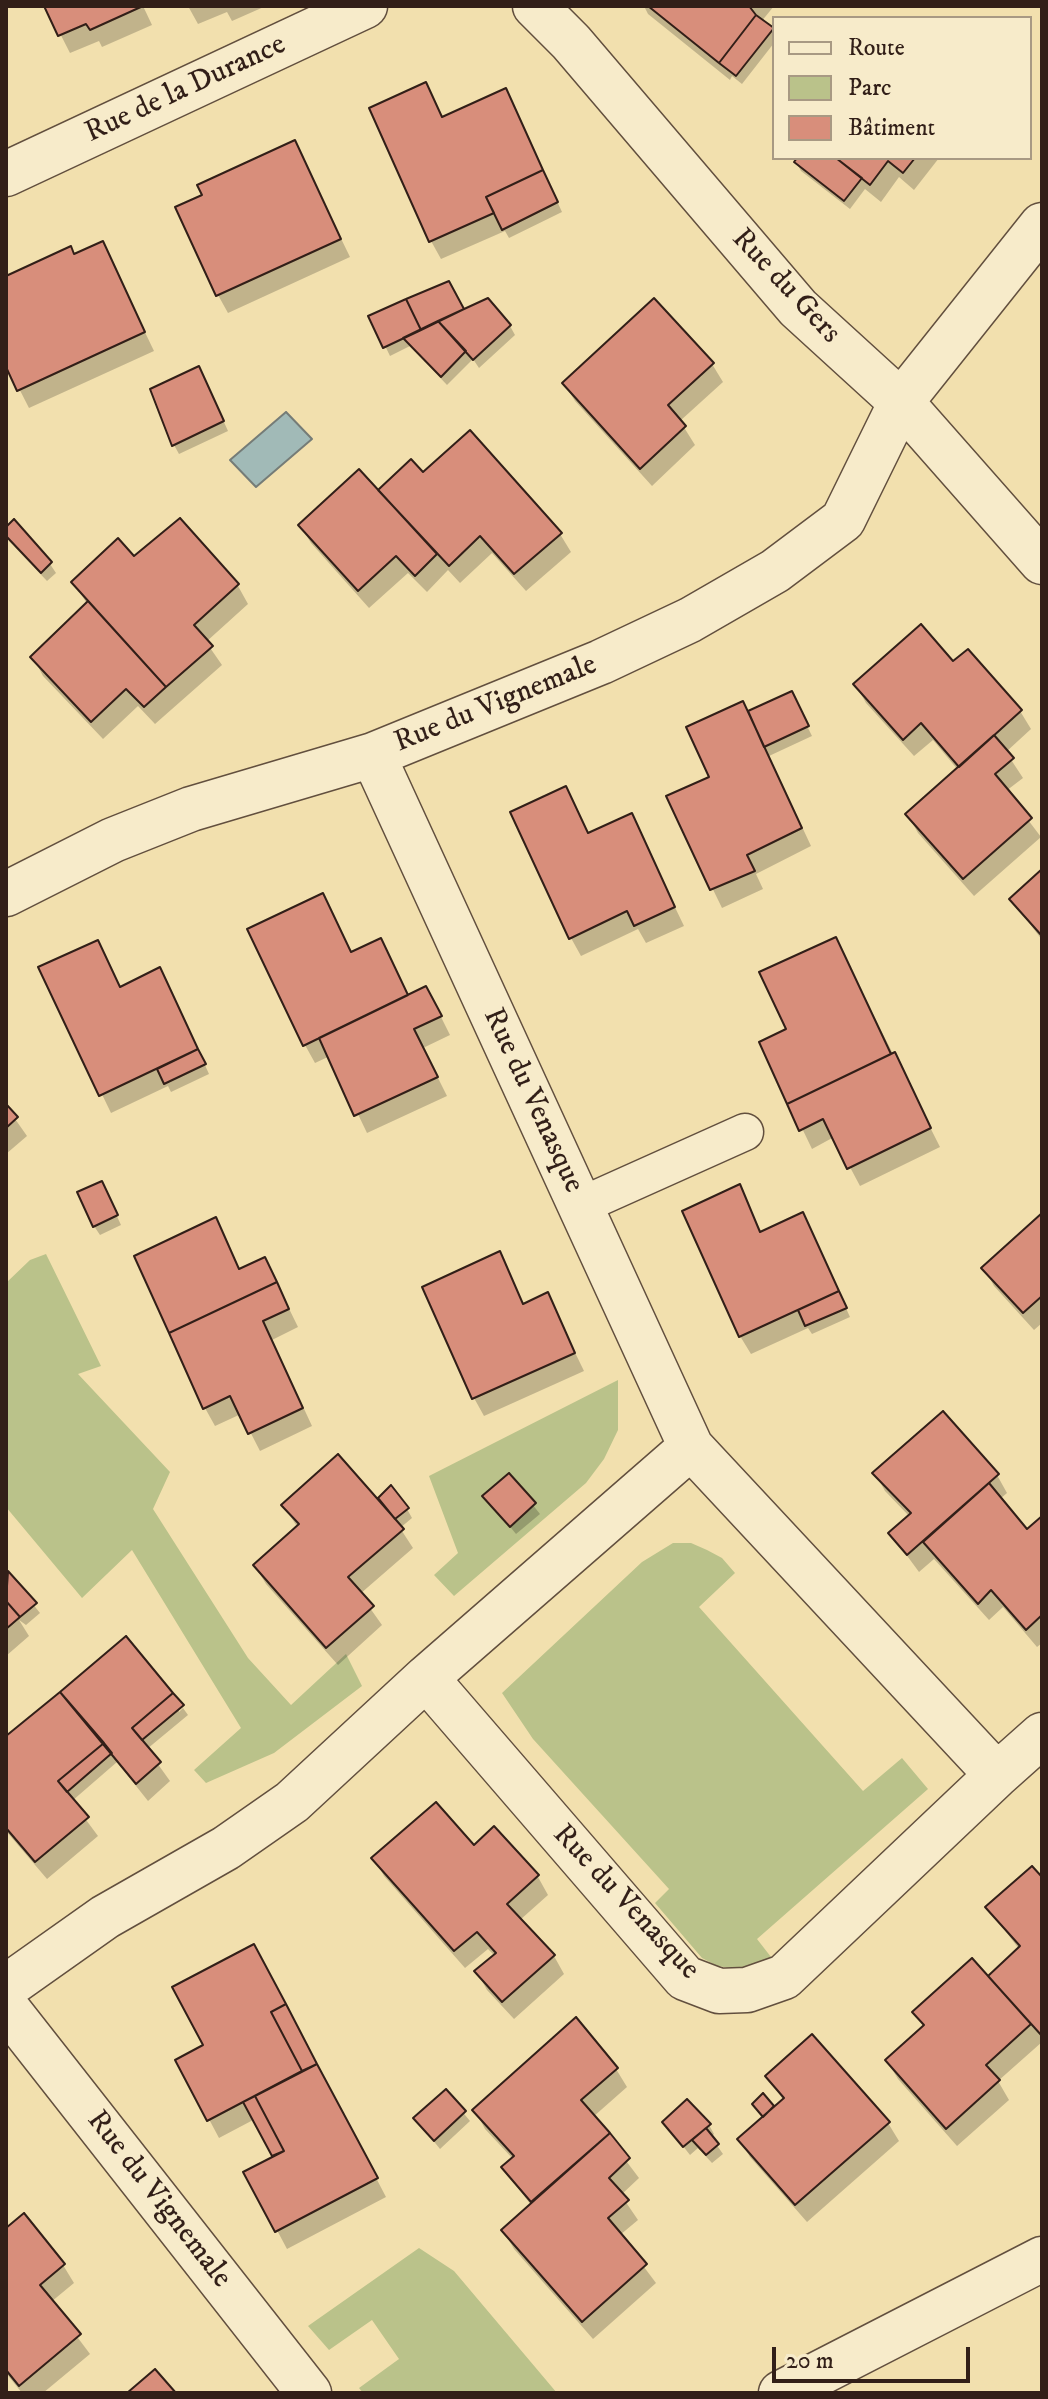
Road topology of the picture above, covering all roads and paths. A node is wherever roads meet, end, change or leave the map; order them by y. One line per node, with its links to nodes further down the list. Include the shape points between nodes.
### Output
1 (365, 6): 3 (street, Rue de la Durance)
2 (535, 6): 5 (street, Rue du Gers, via 798,308)
3 (6, 174)
4 (1042, 225): 5 (street, Rue du Vignemale)
5 (901, 402): 6 (street, Rue du Gers); 7 (street, Rue du Vignemale, via 843,520 812,547 690,620)
6 (1042, 562)
7 (373, 755): 8 (street, Rue du Vignemale, via 191,809 113,840); 10 (street, Rue du Venasque)
8 (6, 894)
9 (745, 1132): 10 (lane)
10 (580, 1206): 11 (street, Rue du Venasque)
11 (691, 1447): 12 (street); 14 (street, Rue du Venasque)
12 (426, 1678): 14 (street, Rue du Venasque, via 685,1978 719,1991 747,1990 784,1977); 15 (street, via 292,1802 226,1848 105,1917)
13 (1042, 1735): 14 (street, Rue du Venasque)
14 (997, 1775)
15 (6, 1987)
16 (6, 2007): 18 (street, Rue du Vignemale)
17 (1042, 2259): 19 (street)
18 (309, 2393)
19 (781, 2393)

